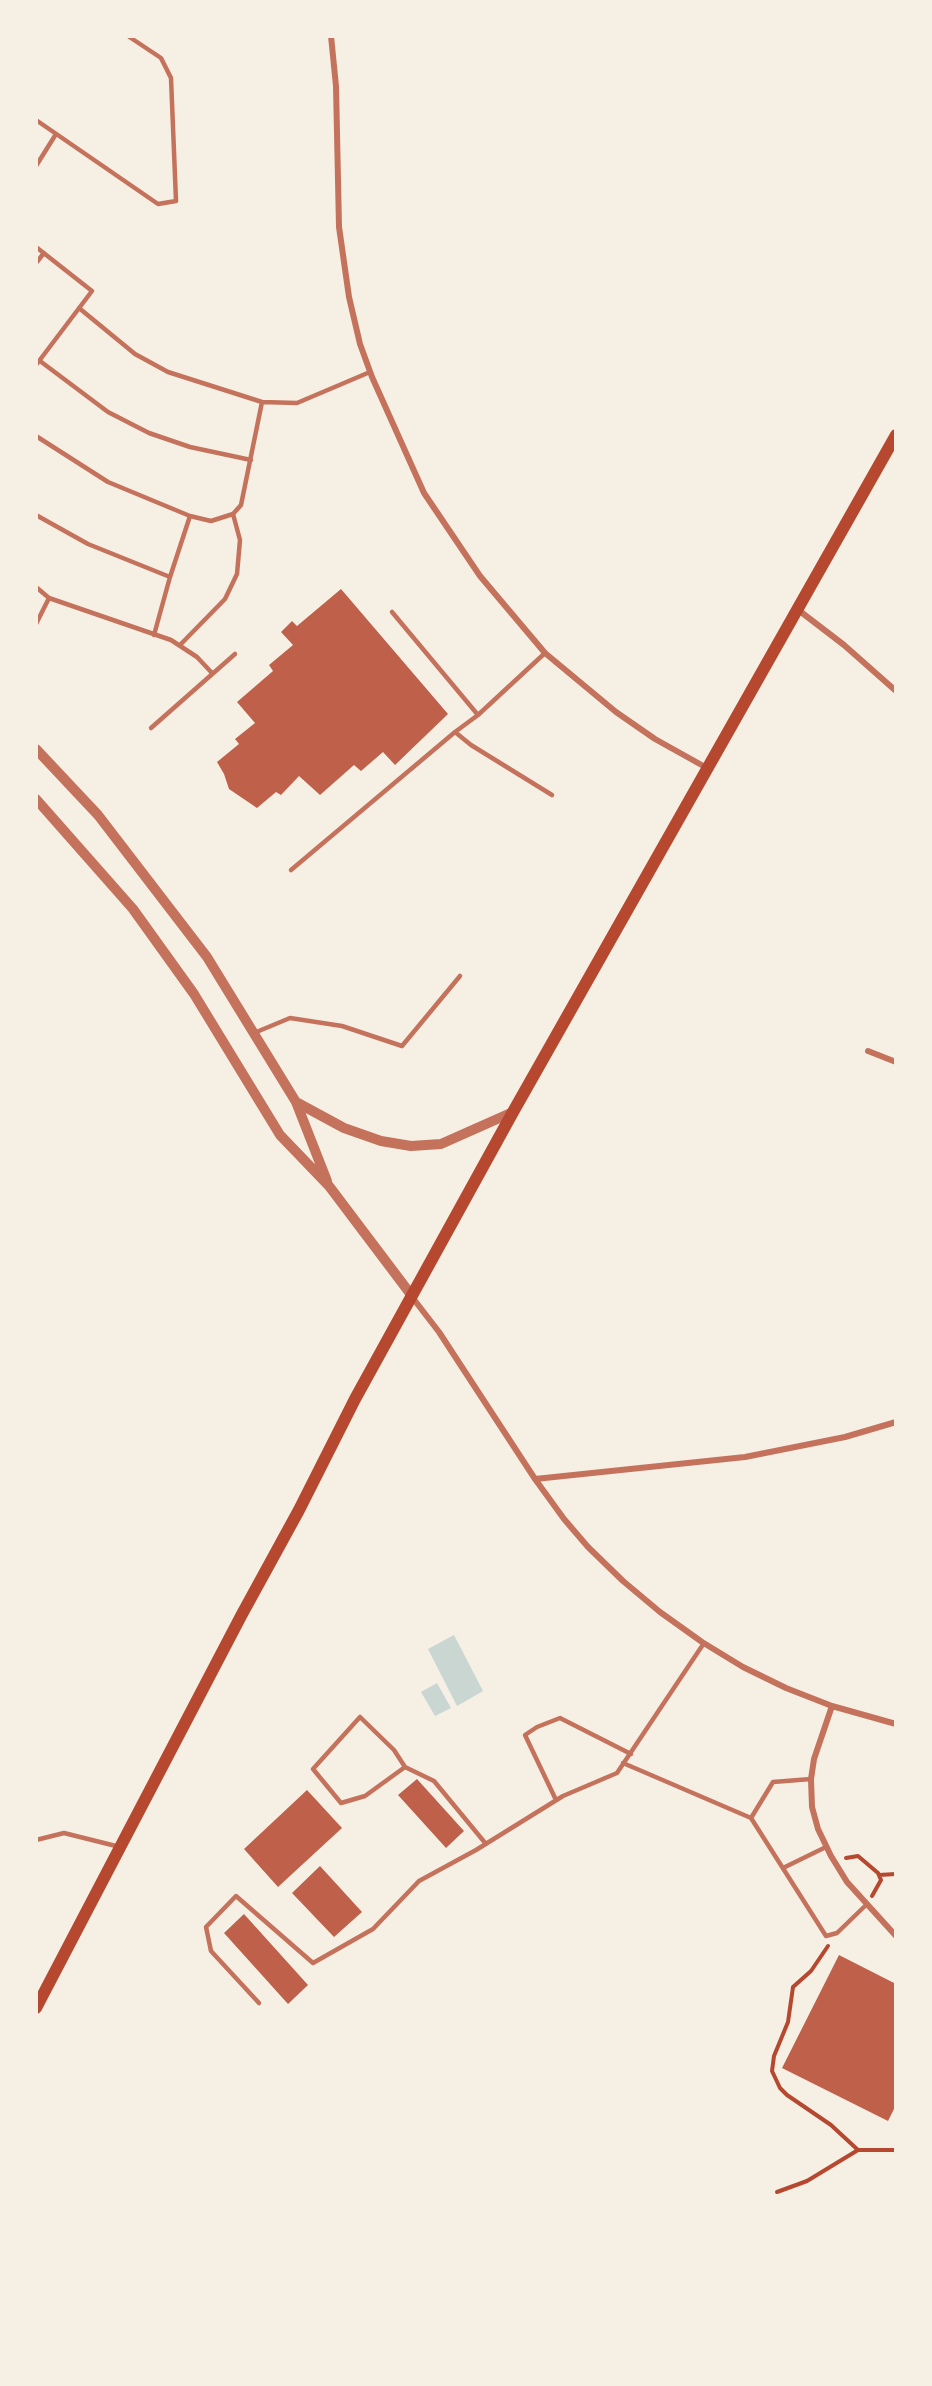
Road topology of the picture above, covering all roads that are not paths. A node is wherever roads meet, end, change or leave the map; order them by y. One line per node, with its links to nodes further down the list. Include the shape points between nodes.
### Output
1 (128, 36): 4 (lane, via 161,58 171,78 176,201 158,204)
2 (331, 36): 11 (street, via 341,249 360,344)
3 (36, 120): 4 (lane)
4 (56, 134): 5 (lane)
5 (36, 166)
6 (36, 247): 7 (lane)
7 (44, 253): 8 (lane); 9 (lane, via 92,291)
8 (36, 263)
9 (79, 308): 10 (lane); 12 (lane, via 135,354 168,372)
10 (38, 363): 15 (lane, via 108,412 149,433 190,447)
11 (370, 372): 12 (lane, via 297,403); 27 (street, via 424,493 480,576)
12 (262, 402): 15 (lane)
13 (896, 435): 22 (main road)
14 (36, 436): 18 (lane, via 108,482)
15 (251, 460): 16 (lane, via 241,505)
16 (233, 514): 18 (lane, via 211,521); 26 (lane, via 240,540 237,574 225,598)
17 (36, 515): 19 (lane, via 87,544)
18 (190, 516): 19 (lane)
19 (170, 577): 25 (lane)
20 (36, 587): 21 (lane)
21 (49, 598): 24 (lane); 25 (lane)
22 (796, 608): 30 (street); 35 (main road)
23 (392, 612): 31 (lane)
24 (36, 624)
25 (154, 635): 26 (lane)
26 (180, 645): 29 (lane)
27 (545, 653): 31 (lane); 35 (street, via 616,712)
28 (235, 654): 29 (lane)
29 (212, 673): 32 (lane)
30 (896, 691)
31 (478, 715): 33 (lane)
32 (151, 728)
33 (455, 732): 36 (lane); 38 (lane)
34 (36, 749): 40 (street, via 98,815 158,892 207,957)
35 (707, 768): 44 (main road)
36 (552, 795)
37 (36, 799): 45 (street, via 133,909 194,994 280,1135)
38 (291, 870)
39 (460, 976): 40 (lane, via 402,1047 342,1026 290,1018)
40 (254, 1033): 43 (street)
41 (868, 1051): 42 (street)
42 (896, 1062)
43 (296, 1102): 44 (street, via 344,1128 411,1146 441,1144); 45 (street)
44 (513, 1112): 46 (main road)
45 (329, 1186): 46 (street)
46 (412, 1296): 48 (street); 60 (main road)
47 (896, 1422): 48 (street, via 845,1437 745,1457)
48 (535, 1479): 49 (street, via 582,1540 616,1574)
49 (704, 1643): 50 (street, via 743,1667); 52 (lane)
50 (832, 1706): 51 (street); 55 (street)
51 (896, 1724)
52 (630, 1754): 53 (lane); 56 (lane, via 560,1718 537,1727 525,1735)
53 (623, 1764): 56 (lane, via 617,1773); 57 (lane)
54 (405, 1767): 54 (lane, via 365,1796 341,1803 313,1769 360,1717); 59 (lane, via 434,1781)
55 (811, 1779): 57 (lane, via 772,1782); 61 (street, via 812,1807)
56 (556, 1800): 59 (lane)
57 (751, 1818): 62 (lane)
58 (36, 1840): 60 (lane, via 64,1833)
59 (486, 1844): 65 (lane, via 419,1881 373,1929 313,1963 236,1896 206,1927 211,1951)
60 (120, 1847): 66 (main road)
61 (826, 1847): 62 (lane); 63 (street)
62 (783, 1868): 63 (lane, via 826,1936 837,1934)
63 (865, 1904): 64 (street)
64 (896, 1936)
65 (259, 2003)
66 (36, 2008)

